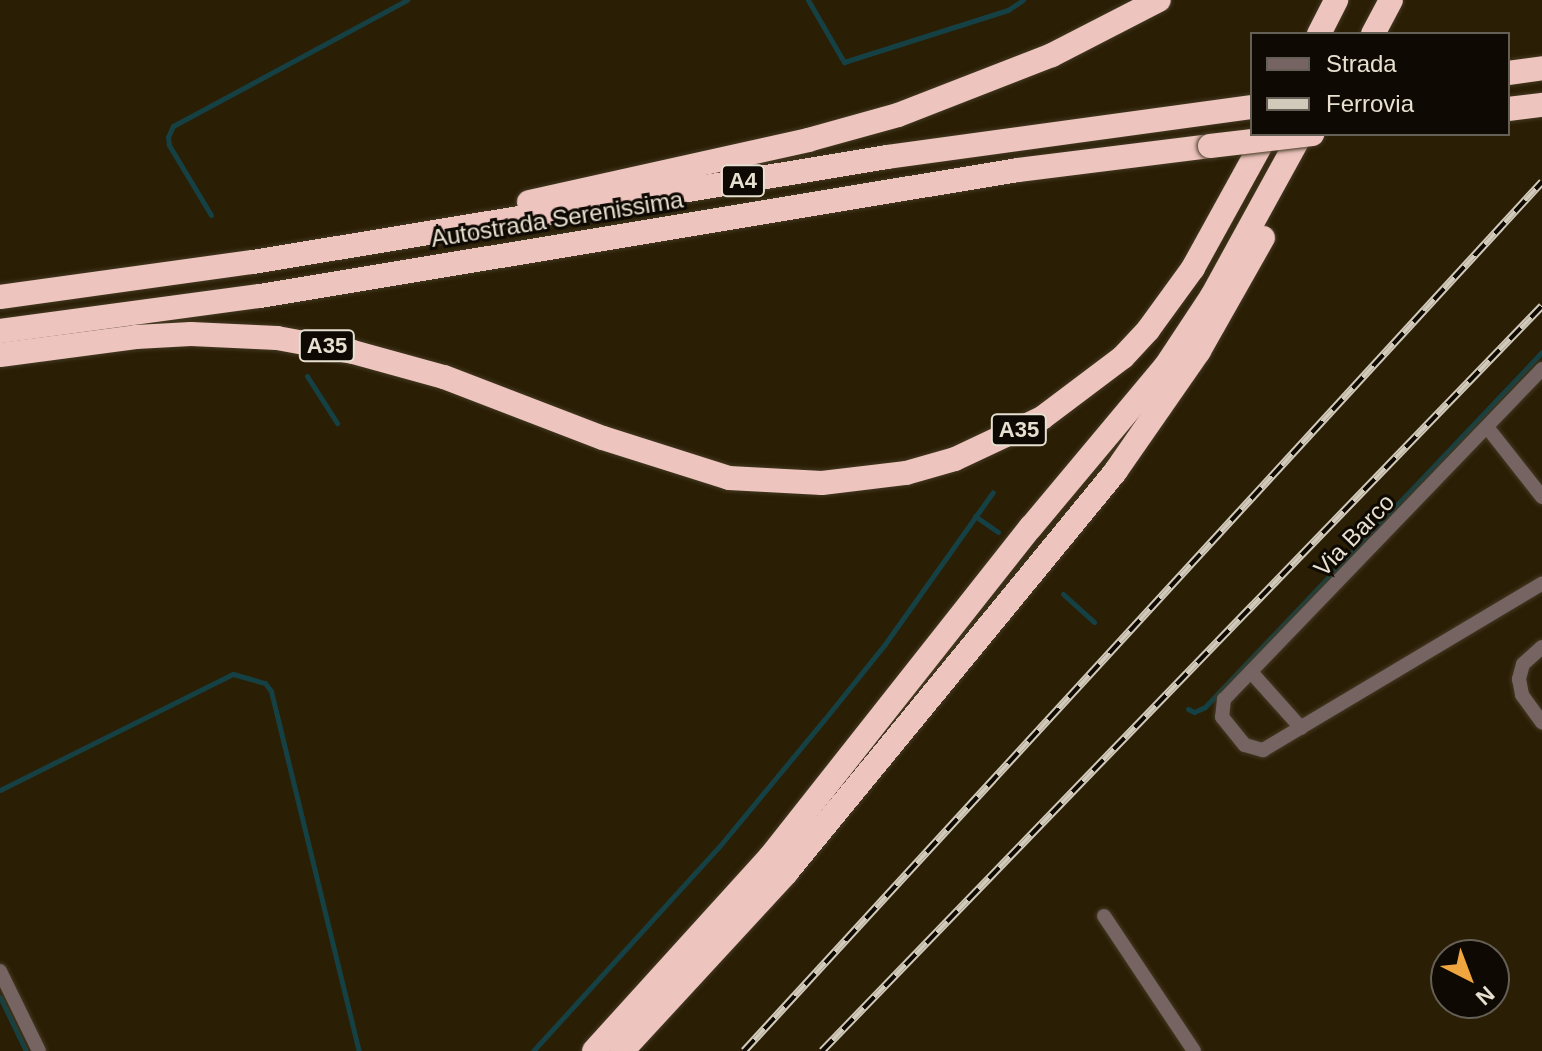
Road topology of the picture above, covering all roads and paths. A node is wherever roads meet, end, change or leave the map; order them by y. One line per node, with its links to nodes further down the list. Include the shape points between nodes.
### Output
1 (1159, 0): 17 (highway, via 1038,61 943,100 845,131)
2 (1336, 0): 5 (highway)
3 (1373, 0): 6 (highway)
4 (1391, 0): 7 (highway)
5 (1320, 32)
6 (1356, 32)
7 (1374, 32)
8 (1542, 68): 9 (highway)
9 (1510, 73)
10 (1542, 105): 12 (highway)
11 (1243, 108): 17 (highway, Autostrada Serenissima / A4, via 887,157)
12 (1510, 109)
13 (1266, 136): 20 (highway, A35, via 1193,268 1123,357 1042,418 955,459 906,473 822,483 729,478 603,438 444,377 277,338 136,337)
14 (1295, 136): 19 (highway, Autostrada Serenissima / A4, bridge, via 1018,170 260,296)
15 (1300, 136): 32 (highway, via 1212,296 1165,367 770,857)
16 (1318, 136): 33 (highway, via 1206,339 1115,472 786,873)
17 (253, 262): 18 (highway, Autostrada Serenissima / A4)
18 (0, 297)
19 (0, 331)
20 (0, 355)
21 (1542, 369): 22 (street, Via Barco)
22 (1487, 427): 23 (street); 26 (street, Via Barco)
23 (1542, 497)
24 (1542, 584): 28 (street, Via Barco)
25 (1542, 647): 27 (street, via 1523,664 1519,679 1522,695)
26 (1251, 672): 28 (street); 28 (street, Via Barco, via 1220,708 1245,745 1263,750)
27 (1542, 723)
28 (1301, 728)
29 (1104, 916): 34 (street)
30 (0, 971): 31 (street)
31 (39, 1051)
32 (594, 1051)
33 (622, 1051)
34 (1194, 1051)

